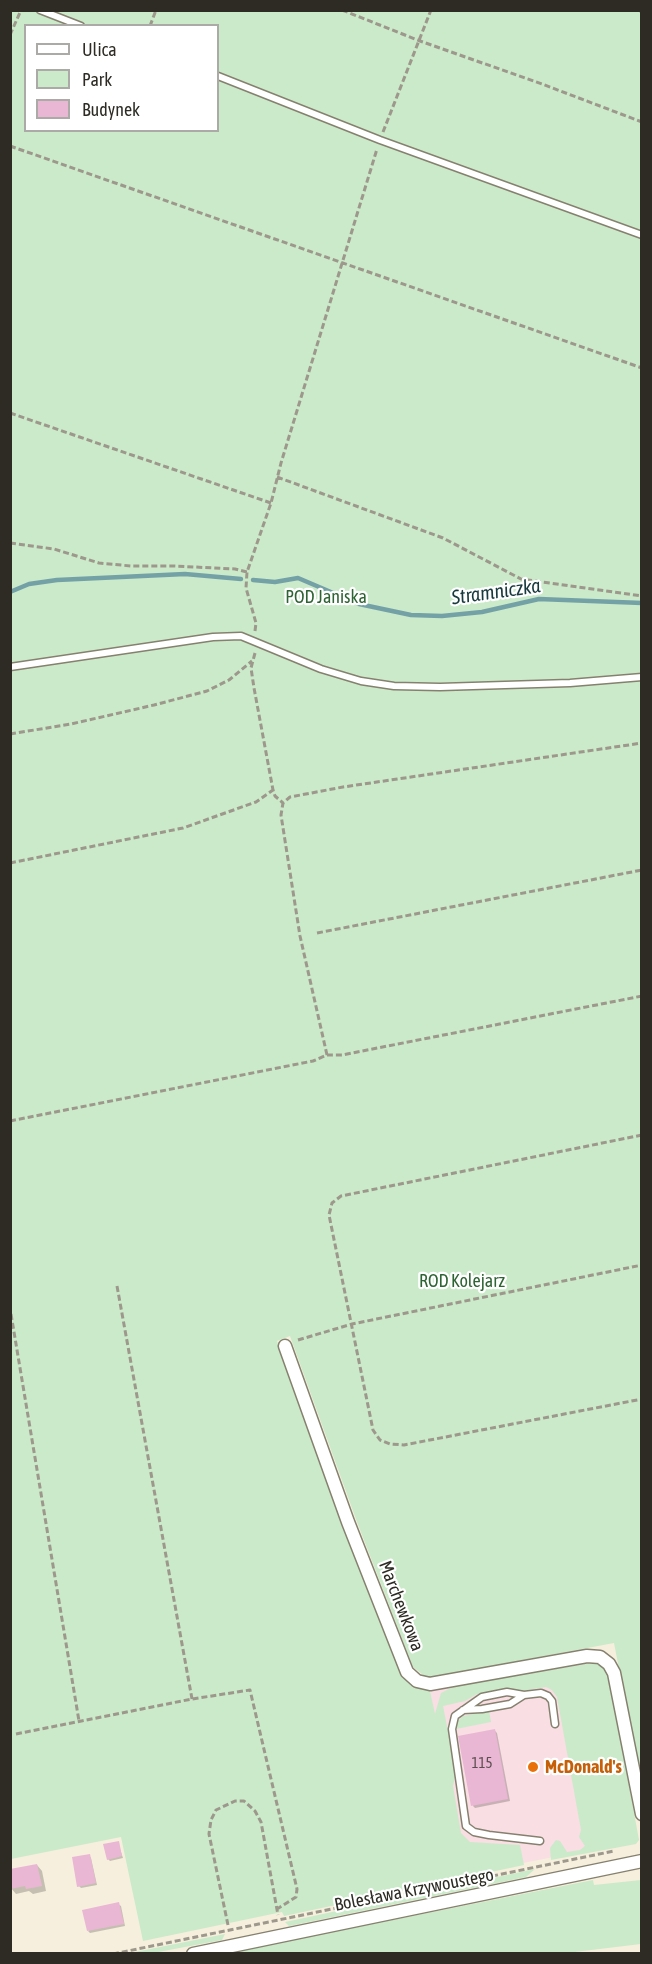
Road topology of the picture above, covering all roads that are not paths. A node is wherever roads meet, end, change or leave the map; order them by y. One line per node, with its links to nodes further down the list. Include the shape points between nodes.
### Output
1 (40, 10): 2 (lane)
2 (76, 24)
3 (219, 76): 4 (lane, via 380,140)
4 (642, 235)
5 (10, 667): 6 (lane, via 241,636 321,669 394,686)
6 (642, 677)
7 (285, 1346): 11 (street, Marchewkowa, via 348,1522 408,1672 430,1684 587,1656 600,1657 614,1673)
8 (524, 1695): 9 (lane, via 510,1704); 9 (lane, via 507,1692 482,1697); 10 (lane, via 548,1696)
9 (463, 1710): 12 (lane, via 455,1716 452,1729 466,1826 474,1832)
10 (555, 1724)
11 (642, 1814)
12 (540, 1841)
13 (642, 1862): 14 (street, Bolesława Krzywoustego)
14 (193, 1953)

